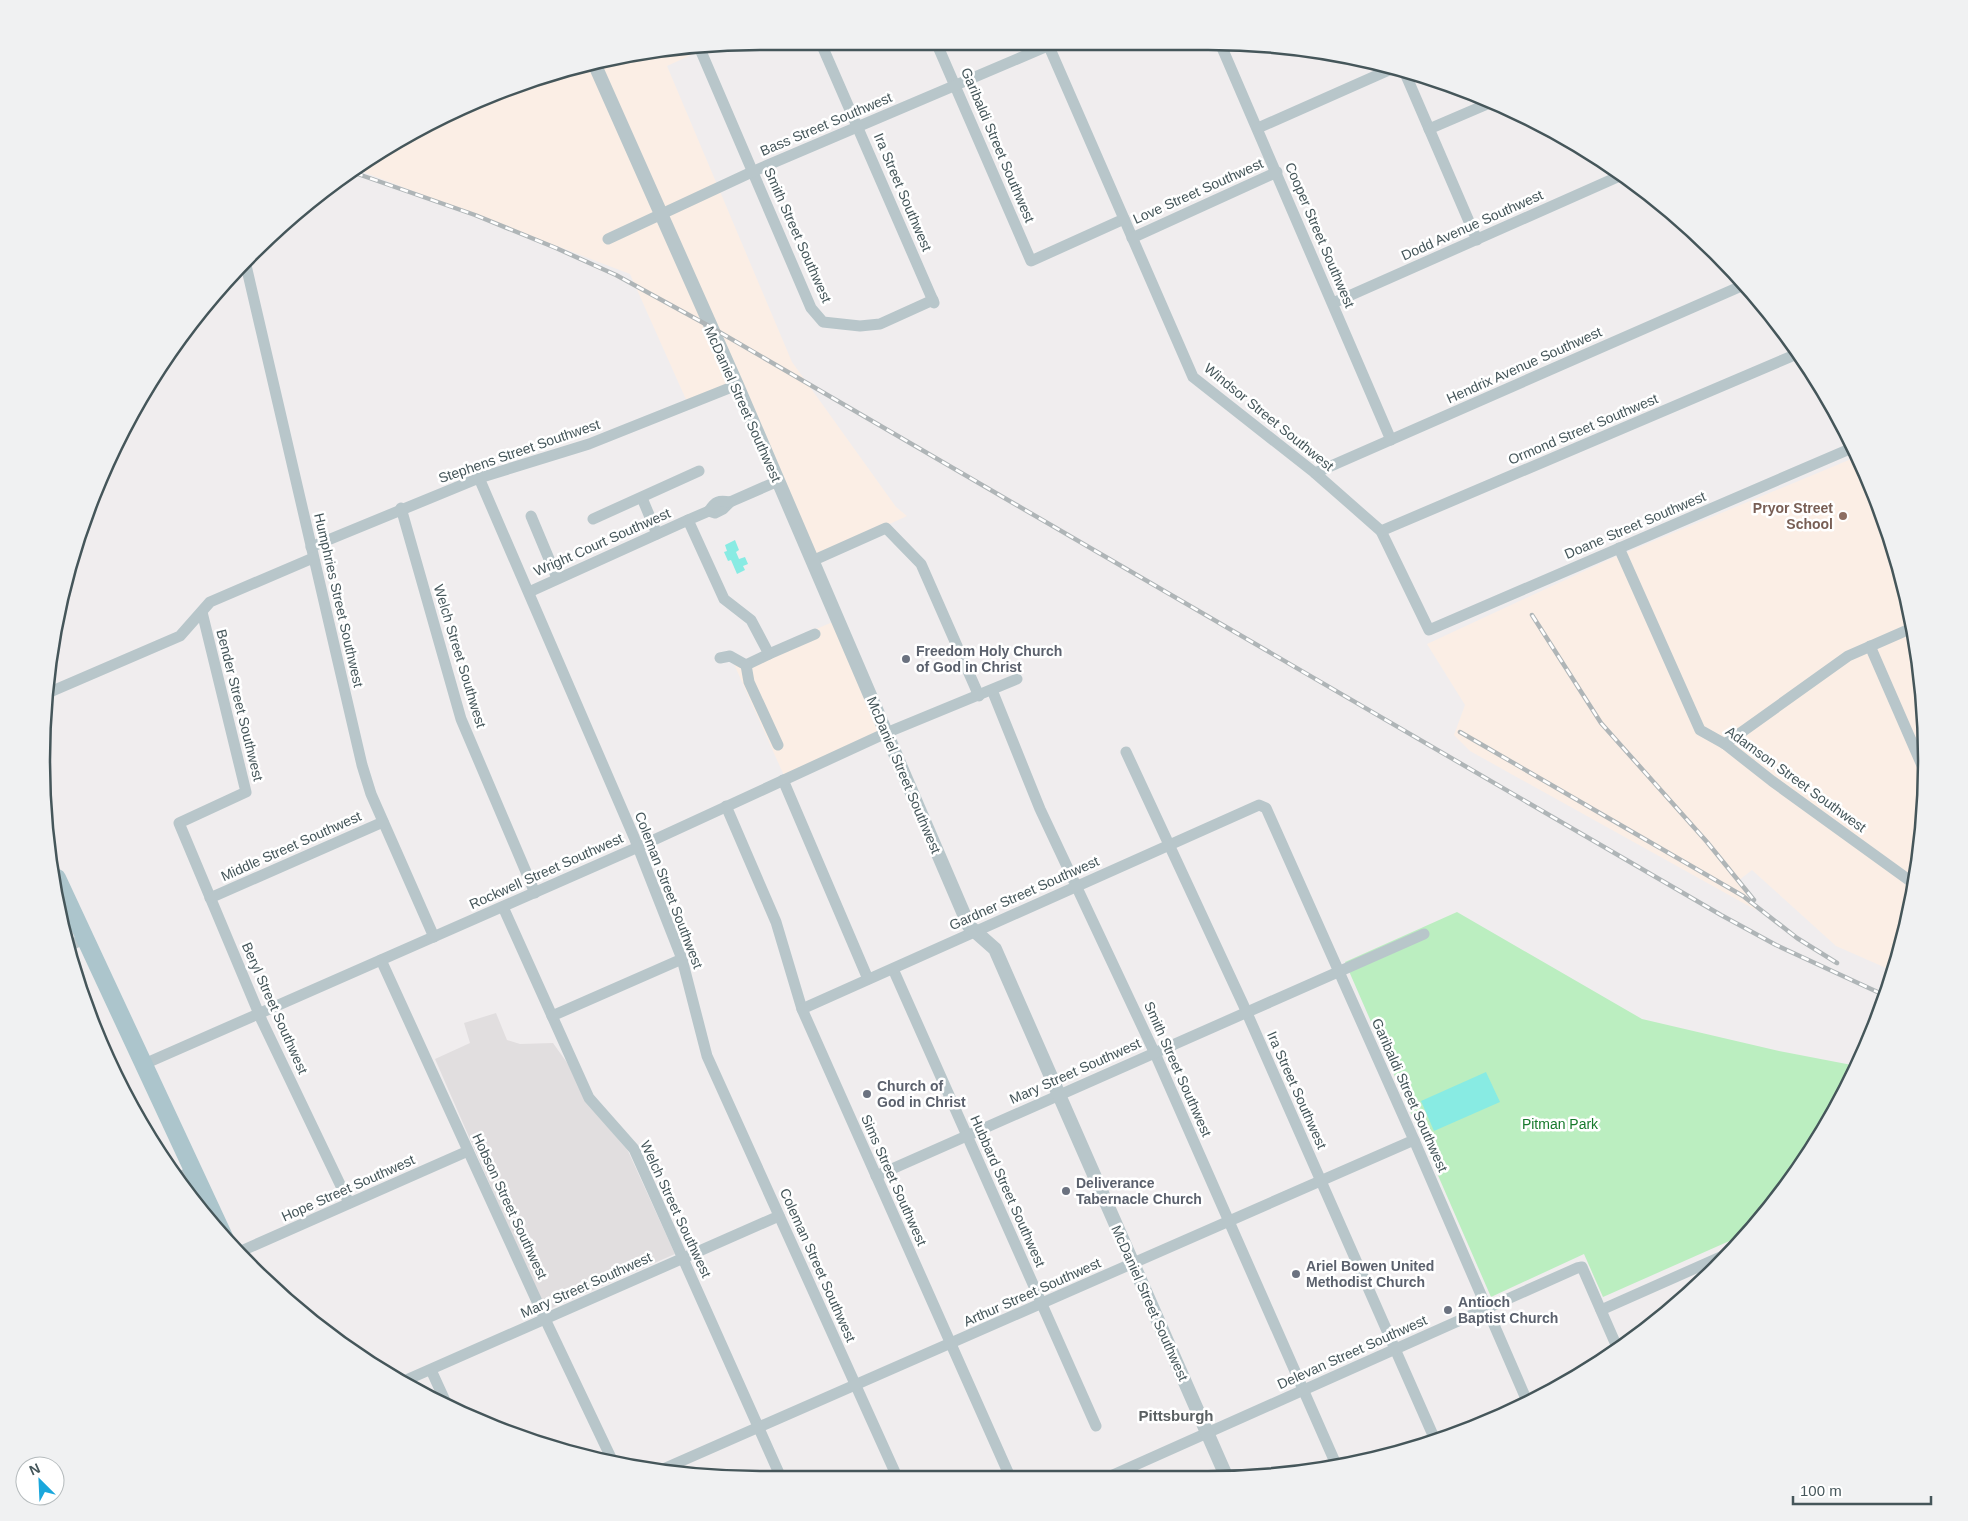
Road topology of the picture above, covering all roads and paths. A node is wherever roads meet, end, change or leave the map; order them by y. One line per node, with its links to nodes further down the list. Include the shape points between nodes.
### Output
1 (824, 50): 12 (street, Ira Street Southwest)
2 (940, 50): 10 (street, Garibaldi Street Southwest)
3 (1035, 50): 10 (street, Bass Street Southwest)
4 (1054, 50): 19 (street, Windsor Street Southwest)
5 (1223, 51): 13 (street, Cooper Street Southwest)
6 (702, 53): 15 (street, Smith Street Southwest)
7 (597, 70): 18 (street, McDaniel Street Southwest)
8 (1384, 73): 13 (street)
9 (1408, 79): 14 (street)
10 (956, 85): 12 (street, Bass Street Southwest); 19 (street, Garibaldi Street Southwest, via 1031,260)
11 (1483, 106): 14 (street)
12 (859, 126): 15 (street, Bass Street Southwest); 26 (street, Ira Street Southwest, via 934,302 880,324 860,326)
13 (1258, 128): 16 (street, Cooper Street Southwest)
14 (1430, 130): 22 (street)
15 (754, 171): 18 (street, Bass Street Southwest); 26 (street, Smith Street Southwest, via 811,308)
16 (1276, 172): 20 (street, Love Street Southwest); 25 (street, Cooper Street Southwest)
17 (1615, 179): 22 (street, Dodd Avenue Southwest)
18 (661, 213): 21 (street, Bass Street Southwest); 28 (street, McDaniel Street Southwest, via 700,308)
19 (1124, 219): 20 (street, Windsor Street Southwest)
20 (1132, 238): 32 (street, Windsor Street Southwest, via 1193,376)
21 (608, 239)
22 (1477, 240): 25 (street, Dodd Avenue Southwest)
23 (247, 270): 43 (street, Humphries Street Southwest)
24 (1738, 288): 29 (street, Hendrix Avenue Southwest)
25 (1333, 303): 29 (street, Cooper Street Southwest)
26 (823, 322)
27 (1791, 356): 40 (street, Ormond Street Southwest)
28 (737, 385): 33 (street, Stephens Street Southwest, via 589,444); 34 (street, McDaniel Street Southwest)
29 (1391, 440): 32 (street, Hendrix Avenue Southwest)
30 (1847, 450): 42 (street, Doane Street Southwest)
31 (699, 471): 35 (street)
32 (1315, 473): 40 (street, Windsor Street Southwest)
33 (479, 478): 36 (street, Stephens Street Southwest); 46 (street, Coleman Street Southwest)
34 (778, 480): 39 (street, Wright Court Southwest, via 730,502 722,510 715,513 709,510); 44 (street, McDaniel Street Southwest)
35 (642, 498): 38 (street); 41 (street)
36 (401, 508): 43 (street, Stephens Street Southwest); 74 (street, Welch Street Southwest, via 461,719)
37 (531, 516): 45 (street)
38 (593, 519)
39 (688, 520): 41 (street, Wright Court Southwest); 52 (street, Wright Court Southwest, via 724,599 751,620)
40 (1381, 531): 48 (street, Windsor Street Southwest)
41 (658, 534): 45 (street, Wright Court Southwest)
42 (1619, 548): 48 (street, Doane Street Southwest); 60 (street, Adamson Street Southwest, via 1700,730)
43 (312, 552): 47 (street, Stephens Street Southwest, via 210,602); 67 (street, Humphries Street Southwest, via 362,765)
44 (812, 561): 58 (street, via 886,528 921,564); 59 (street, McDaniel Street Southwest)
45 (557, 578): 46 (street, Wright Court Southwest)
46 (529, 592): 70 (street, Coleman Street Southwest)
47 (202, 612): 56 (street, Stephens Street Southwest, via 180,636); 68 (street, Bender Street Southwest, via 246,792)
48 (1429, 630)
49 (1906, 631): 51 (street)
50 (815, 634): 52 (street)
51 (1870, 646): 60 (street, via 1848,656); 63 (street)
52 (769, 654): 54 (street)
53 (720, 658): 54 (street, via 730,656)
54 (746, 665): 61 (street, via 749,682)
55 (1017, 679): 57 (street, Rockwell Street Southwest)
56 (54, 690)
57 (992, 690): 58 (street, Rockwell Street Southwest); 72 (street, Smith Street Southwest, via 1040,809)
58 (979, 696): 59 (street, Rockwell Street Southwest)
59 (886, 733): 64 (street, Rockwell Street Southwest); 77 (street, McDaniel Street Southwest, via 969,926)
60 (1725, 744): 71 (street, Adamson Street Southwest)
61 (778, 745)
62 (1126, 752): 69 (street, Ira Street Southwest)
63 (1918, 756)
64 (783, 780): 66 (street, Rockwell Street Southwest); 86 (street)
65 (1259, 805): 69 (street, Gardner Street Southwest); 85 (street, Garibaldi Street Southwest, via 1266,808)
66 (726, 806): 70 (street, Rockwell Street Southwest); 87 (street, Sims Street Southwest, via 776,922)
67 (383, 822): 75 (street, Middle Street Southwest); 79 (street, Humphries Street Southwest)
68 (179, 823): 75 (street, Beryl Street Southwest)
69 (1171, 844): 72 (street, Gardner Street Southwest); 88 (street, Ira Street Southwest)
70 (638, 847): 74 (street, Rockwell Street Southwest); 82 (street, Coleman Street Southwest)
71 (1907, 879)
72 (1076, 886): 77 (street, Gardner Street Southwest); 91 (street, Smith Street Southwest)
73 (63, 890): 80 (main road)
74 (534, 893): 76 (street, Rockwell Street Southwest)
75 (210, 898): 89 (street, Beryl Street Southwest)
76 (503, 907): 79 (street, Rockwell Street Southwest); 90 (street, Welch Street Southwest)
77 (975, 932): 84 (street, Gardner Street Southwest); 93 (street, McDaniel Street Southwest, via 995,949)
78 (1424, 934): 85 (street, Mary Street Southwest)
79 (434, 937): 83 (street, Rockwell Street Southwest)
80 (84, 939): 81 (street); 92 (main road)
81 (74, 943)
82 (682, 959): 90 (street); 102 (street, Coleman Street Southwest, via 707,1056)
83 (381, 960): 89 (street, Rockwell Street Southwest); 96 (street, Hobson Street Southwest)
84 (893, 968): 86 (street, Gardner Street Southwest); 94 (street, Hubbard Street Southwest)
85 (1339, 972): 88 (street, Mary Street Southwest); 95 (street, Garibaldi Street Southwest)
86 (868, 979): 87 (street, Gardner Street Southwest)
87 (802, 1008): 98 (street, Sims Street Southwest)
88 (1246, 1012): 91 (street, Mary Street Southwest); 99 (street, Ira Street Southwest)
89 (259, 1014): 92 (street, Rockwell Street Southwest); 101 (street, Beryl Street Southwest)
90 (552, 1016): 105 (street, Welch Street Southwest, via 589,1098 634,1149)
91 (1154, 1052): 93 (street, Mary Street Southwest); 103 (street, Smith Street Southwest)
92 (142, 1065): 97 (main road)
93 (1059, 1095): 94 (street, Mary Street Southwest); 106 (street, McDaniel Street Southwest)
94 (967, 1136): 98 (street, Mary Street Southwest); 108 (street, Hubbard Street Southwest)
95 (1414, 1140): 99 (street, Arthur Street Southwest); 109 (street, Garibaldi Street Southwest)
96 (468, 1151): 101 (street, Hope Street Southwest); 111 (street, Hobson Street Southwest)
97 (186, 1174): 100 (main road)
98 (876, 1176): 113 (street, Sims Street Southwest)
99 (1321, 1181): 103 (street, Arthur Street Southwest); 114 (street, Ira Street Southwest)
100 (199, 1195)
101 (350, 1203): 104 (street, Hope Street Southwest)
102 (780, 1216): 105 (street, Mary Street Southwest); 117 (street, Coleman Street Southwest)
103 (1229, 1222): 106 (street, Arthur Street Southwest); 118 (street, Smith Street Southwest)
104 (245, 1249)
105 (683, 1258): 111 (street, Mary Street Southwest); 122 (street, Welch Street Southwest)
106 (1133, 1264): 108 (street, Arthur Street Southwest); 123 (street, McDaniel Street Southwest)
107 (1700, 1272): 110 (street)
108 (1041, 1304): 113 (street, Arthur Street Southwest); 121 (street, Hubbard Street Southwest)
109 (1487, 1309): 110 (street, Delevan Street Southwest, via 1582,1267); 114 (street, Delevan Street Southwest); 119 (street, Garibaldi Street Southwest)
110 (1601, 1310): 112 (street)
111 (545, 1319): 115 (street, Mary Street Southwest); 125 (street, Hobson Street Southwest)
112 (1615, 1342)
113 (951, 1344): 117 (street, Arthur Street Southwest); 131 (street, Sims Street Southwest)
114 (1396, 1349): 118 (street, Delevan Street Southwest); 124 (street, Ira Street Southwest)
115 (431, 1370): 116 (street, Mary Street Southwest); 120 (street)
116 (410, 1379)
117 (856, 1385): 122 (street, Arthur Street Southwest); 130 (street, Coleman Street Southwest)
118 (1303, 1390): 123 (street, Delevan Street Southwest); 126 (street, Smith Street Southwest)
119 (1525, 1396)
120 (444, 1397)
121 (1096, 1426)
122 (758, 1428): 127 (street, Arthur Street Southwest); 129 (street, Welch Street Southwest)
123 (1207, 1432): 128 (street, McDaniel Street Southwest); 132 (street, Delevan Street Southwest)
124 (1433, 1434)
125 (609, 1454)
126 (1334, 1459)
127 (672, 1465)
128 (1224, 1470)
129 (778, 1471)
130 (894, 1471)
131 (1007, 1471)
132 (1127, 1471)

